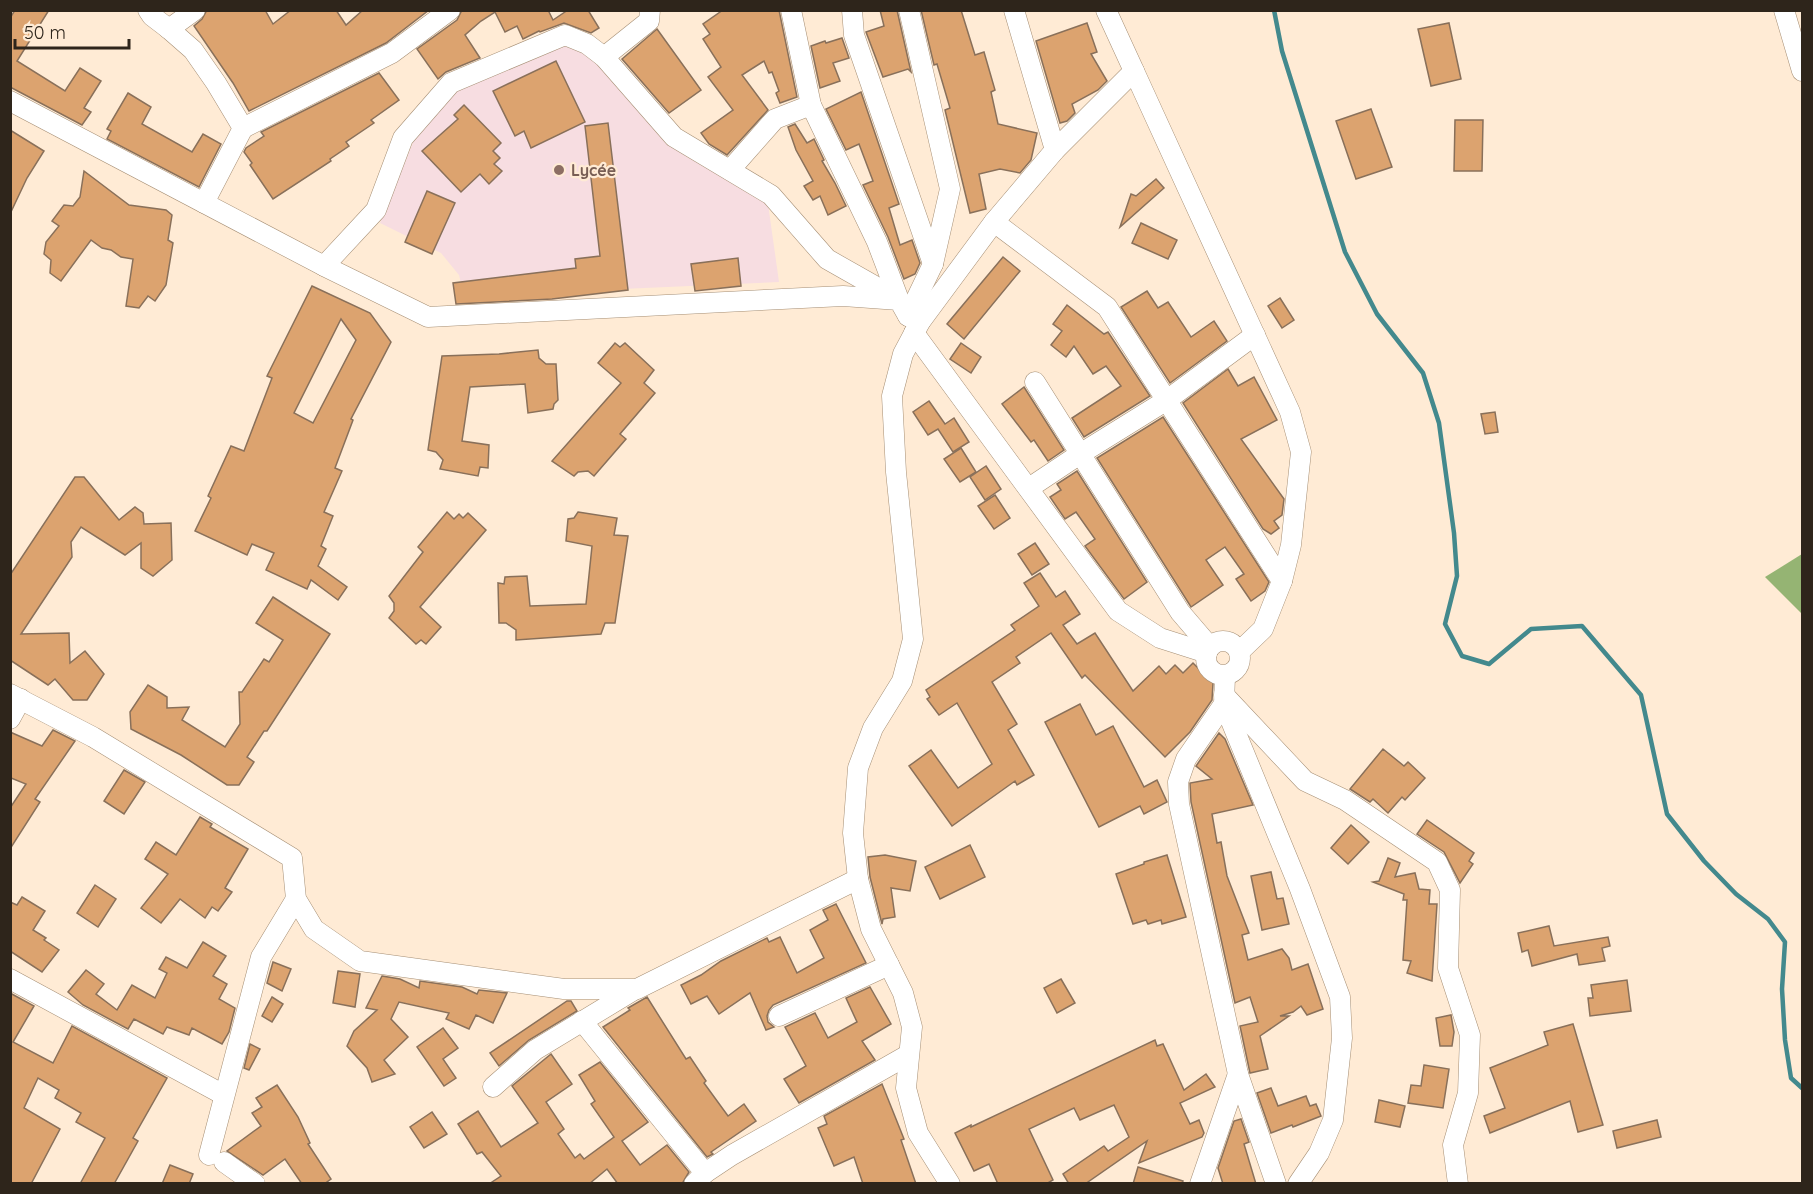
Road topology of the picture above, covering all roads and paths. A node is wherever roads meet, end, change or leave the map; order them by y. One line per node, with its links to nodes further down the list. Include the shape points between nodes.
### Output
1 (148, 10): 13 (street)
2 (195, 10): 13 (street)
3 (450, 10): 19 (street, via 392,53)
4 (650, 10): 14 (street, via 649,21)
5 (791, 10): 18 (street)
6 (852, 10): 24 (street, via 854,34)
7 (909, 10): 24 (street, via 950,189)
8 (1014, 10): 20 (street)
9 (1106, 10): 15 (street)
10 (1784, 10): 16 (street)
11 (1795, 10): 12 (street)
12 (1803, 14)
13 (169, 29): 19 (street, via 193,50)
14 (604, 57): 21 (street, via 674,136); 25 (street, via 565,35 451,83 403,138 376,210)
15 (1134, 71): 20 (street); 27 (street)
16 (1803, 71)
17 (10, 101): 22 (street)
18 (811, 105): 21 (street, via 775,119); 26 (street)
19 (243, 128): 22 (street)
20 (1055, 150): 23 (street)
21 (730, 170): 26 (street, via 771,195 827,259)
22 (204, 203): 25 (street)
23 (994, 222): 26 (street); 29 (street, via 1107,307)
24 (933, 264): 26 (street)
25 (324, 266): 26 (street, via 428,317 843,296)
26 (910, 318): 31 (street); 38 (street, via 892,396 913,639 902,681 873,728 858,768 853,833)
27 (1255, 335): 29 (street); 32 (street, via 1290,412 1301,452 1291,545)
28 (1035, 382): 30 (street)
29 (1167, 400): 30 (street); 32 (street)
30 (1080, 454): 31 (street); 33 (street)
31 (1029, 488): 33 (street, via 1118,611 1160,638)
32 (1282, 581): 34 (street, via 1263,629)
33 (1208, 650): 34 (street, via 1226,641); 35 (street, via 1207,664)
34 (1239, 652): 35 (street, via 1238,668 1230,674)
35 (1224, 691): 46 (street, via 1186,759 1178,782 1179,804); 54 (street, via 1340,997 1342,1038 1333,1120 1319,1153); 55 (street, via 1305,781 1345,800 1437,862 1450,890 1448,968 1470,1035 1468,1093 1452,1145)
36 (16, 697): 37 (street); 39 (street, via 93,737 292,858)
37 (10, 719)
38 (858, 879): 40 (street, via 871,929); 42 (street)
39 (296, 899): 42 (street, via 314,929 360,961 564,989); 48 (street, via 261,957)
40 (889, 965): 43 (street); 45 (street, via 903,993 912,1027)
41 (10, 979): 48 (street)
42 (637, 989): 44 (street)
43 (778, 1016)
44 (582, 1022): 47 (street, via 535,1050); 49 (street)
45 (908, 1055): 49 (street, via 732,1155); 50 (street, via 906,1088 918,1133)
46 (1238, 1074): 52 (street); 53 (street)
47 (493, 1087)
48 (224, 1095): 51 (street, via 216,1158)
49 (700, 1178)
50 (942, 1181)
51 (255, 1184)
52 (1200, 1184)
53 (1276, 1184)
54 (1298, 1184)
55 (1458, 1184)

